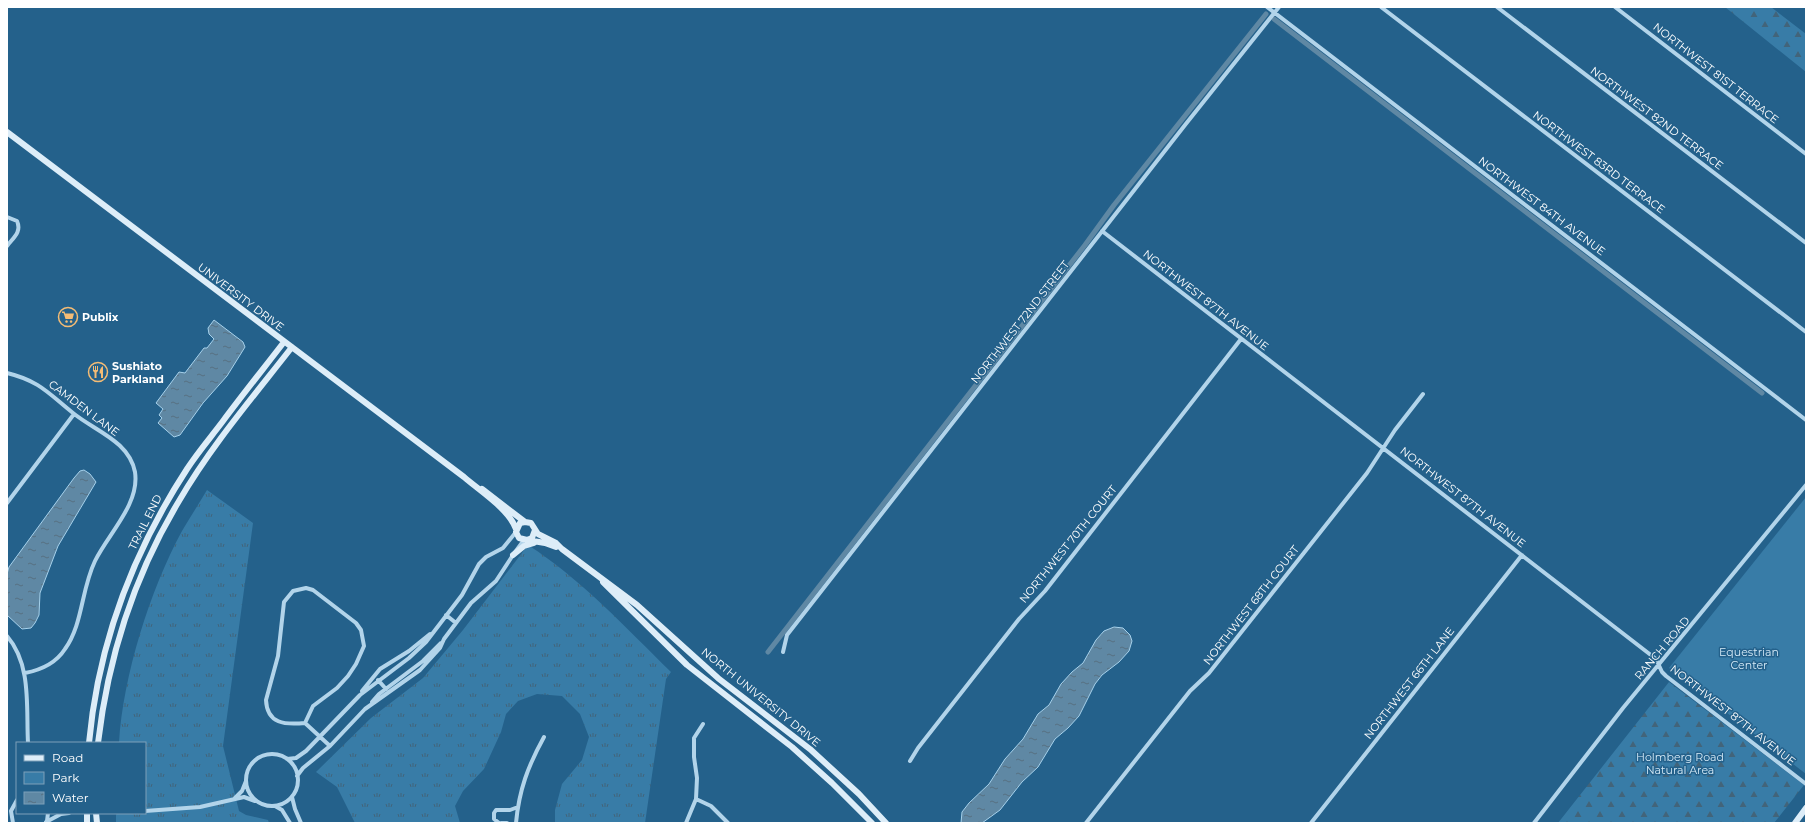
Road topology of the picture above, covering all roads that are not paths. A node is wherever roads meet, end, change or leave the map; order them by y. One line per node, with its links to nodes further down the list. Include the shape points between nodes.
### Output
1 (1266, 7): 6 (street, NORTHWEST 84TH AVENUE)
2 (1279, 7): 6 (street, NORTHWEST 72ND STREET)
3 (1381, 7): 13 (street, NORTHWEST 83RD TERRACE)
4 (1497, 7): 11 (street, NORTHWEST 82ND TERRACE)
5 (1615, 7): 8 (street, NORTHWEST 81ST TERRACE)
6 (1274, 13): 10 (street, NORTHWEST 72ND STREET); 20 (street, NORTHWEST 84TH AVENUE)
7 (7, 132): 15 (main road, UNIVERSITY DRIVE)
8 (1806, 154)
9 (7, 217): 12 (street, via 17,221 19,229)
10 (1102, 231): 14 (street, NORTHWEST 87TH AVENUE); 39 (street, NORTHWEST 72ND STREET, via 787,635)
11 (1806, 243)
12 (7, 246)
13 (1806, 332)
14 (1241, 339): 21 (street, NORTHWEST 87TH AVENUE); 55 (street, NORTHWEST 70TH COURT, via 1045,591 1014,625)
15 (284, 342): 16 (main road, UNIVERSITY DRIVE); 51 (main road, TRAIL END, via 188,468 146,539 107,641 91,716)
16 (292, 347): 22 (main road, UNIVERSITY DRIVE); 52 (main road, TRAIL END, via 203,464 155,543 117,644)
17 (7, 373): 19 (street, CAMDEN LANE, via 49,391)
18 (1423, 394): 21 (street, NORTHWEST 68TH COURT)
19 (74, 414): 24 (street); 41 (street, CAMDEN LANE, via 98,429 128,455 135,473 134,492 132,501 94,563 70,642 48,666)
20 (1806, 420)
21 (1384, 448): 32 (street, NORTHWEST 87TH AVENUE); 83 (street, NORTHWEST 68TH COURT, via 1212,669 1190,691)
22 (464, 477): 25 (main road, UNIVERSITY DRIVE); 27 (main road, UNIVERSITY DRIVE, via 511,519)
23 (1806, 485): 40 (street, RANCH ROAD)
24 (7, 503)
25 (525, 522): 26 (main road, via 533,525); 27 (main road, via 520,524)
26 (535, 530): 28 (main road, via 532,538); 30 (main road)
27 (516, 531): 28 (main road, via 519,538); 34 (street, via 503,548 479,564 470,583)
28 (525, 540): 29 (main road); 31 (street)
29 (537, 542): 30 (main road); 31 (main road, via 524,546)
30 (562, 549): 33 (main road, NORTH UNIVERSITY DRIVE)
31 (512, 555): 35 (street, via 496,581 471,603)
32 (1522, 555): 40 (street, NORTHWEST 87TH AVENUE, via 1656,659); 84 (street, NORTHWEST 66TH LANE)
33 (599, 578): 81 (main road, NORTH UNIVERSITY DRIVE, via 687,665 792,747); 82 (main road, NORTH UNIVERSITY DRIVE, via 637,605 718,678 810,749)
34 (446, 615): 35 (street); 36 (street)
35 (456, 623): 38 (street)
36 (433, 631): 42 (street, via 426,642 409,658); 44 (street, via 380,669)
37 (7, 636): 41 (street, via 16,649)
38 (444, 640): 43 (street, via 423,661); 45 (street, via 420,670)
39 (782, 652)
40 (1659, 665): 58 (street, NORTHWEST 87TH AVENUE, via 1666,676); 85 (street, RANCH ROAD)
41 (25, 673): 50 (street)
42 (378, 680): 43 (street); 44 (street)
43 (386, 690): 45 (street)
44 (360, 695): 48 (street)
45 (365, 709): 53 (street)
46 (304, 723): 46 (street, via 313,706 348,676 364,646 361,630 356,623 306,588 293,591 284,602 278,656 266,700 270,714 279,722); 48 (street)
47 (703, 724): 61 (street, via 694,738 693,746 697,778)
48 (320, 737): 53 (street); 54 (street, via 296,758)
49 (544, 737): 66 (street, via 530,762)
50 (28, 742)
51 (89, 742)
52 (98, 742)
53 (330, 746): 56 (street, via 303,768)
54 (287, 759): 56 (street); 57 (street, via 273,754 260,757 249,769)
55 (910, 761)
56 (298, 776): 59 (street, via 297,787)
57 (246, 781): 60 (street, via 242,791); 63 (street, via 251,795)
58 (1806, 784)
59 (292, 797): 64 (street, via 284,804); 75 (street)
60 (234, 799): 63 (street, via 244,797); 69 (street, via 200,807)
61 (696, 799): 79 (street); 80 (street, via 711,806)
62 (16, 801): 65 (street)
63 (258, 802): 64 (street)
64 (274, 806): 74 (street, via 282,810)
65 (12, 807): 68 (street); 72 (street, via 10,815)
66 (518, 807): 76 (street, via 496,810 494,819); 78 (street)
67 (1806, 808): 86 (main road)
68 (7, 810)
69 (146, 810)
70 (60, 814): 73 (street)
71 (7, 820): 72 (street)
72 (13, 823)
73 (46, 823)
74 (290, 823)
75 (301, 823)
76 (500, 823): 77 (street)
77 (507, 823)
78 (516, 823)
79 (686, 823)
80 (728, 823)
81 (872, 823)
82 (886, 823)
83 (1086, 823)
84 (1311, 823)
85 (1534, 823)
86 (1795, 823)

